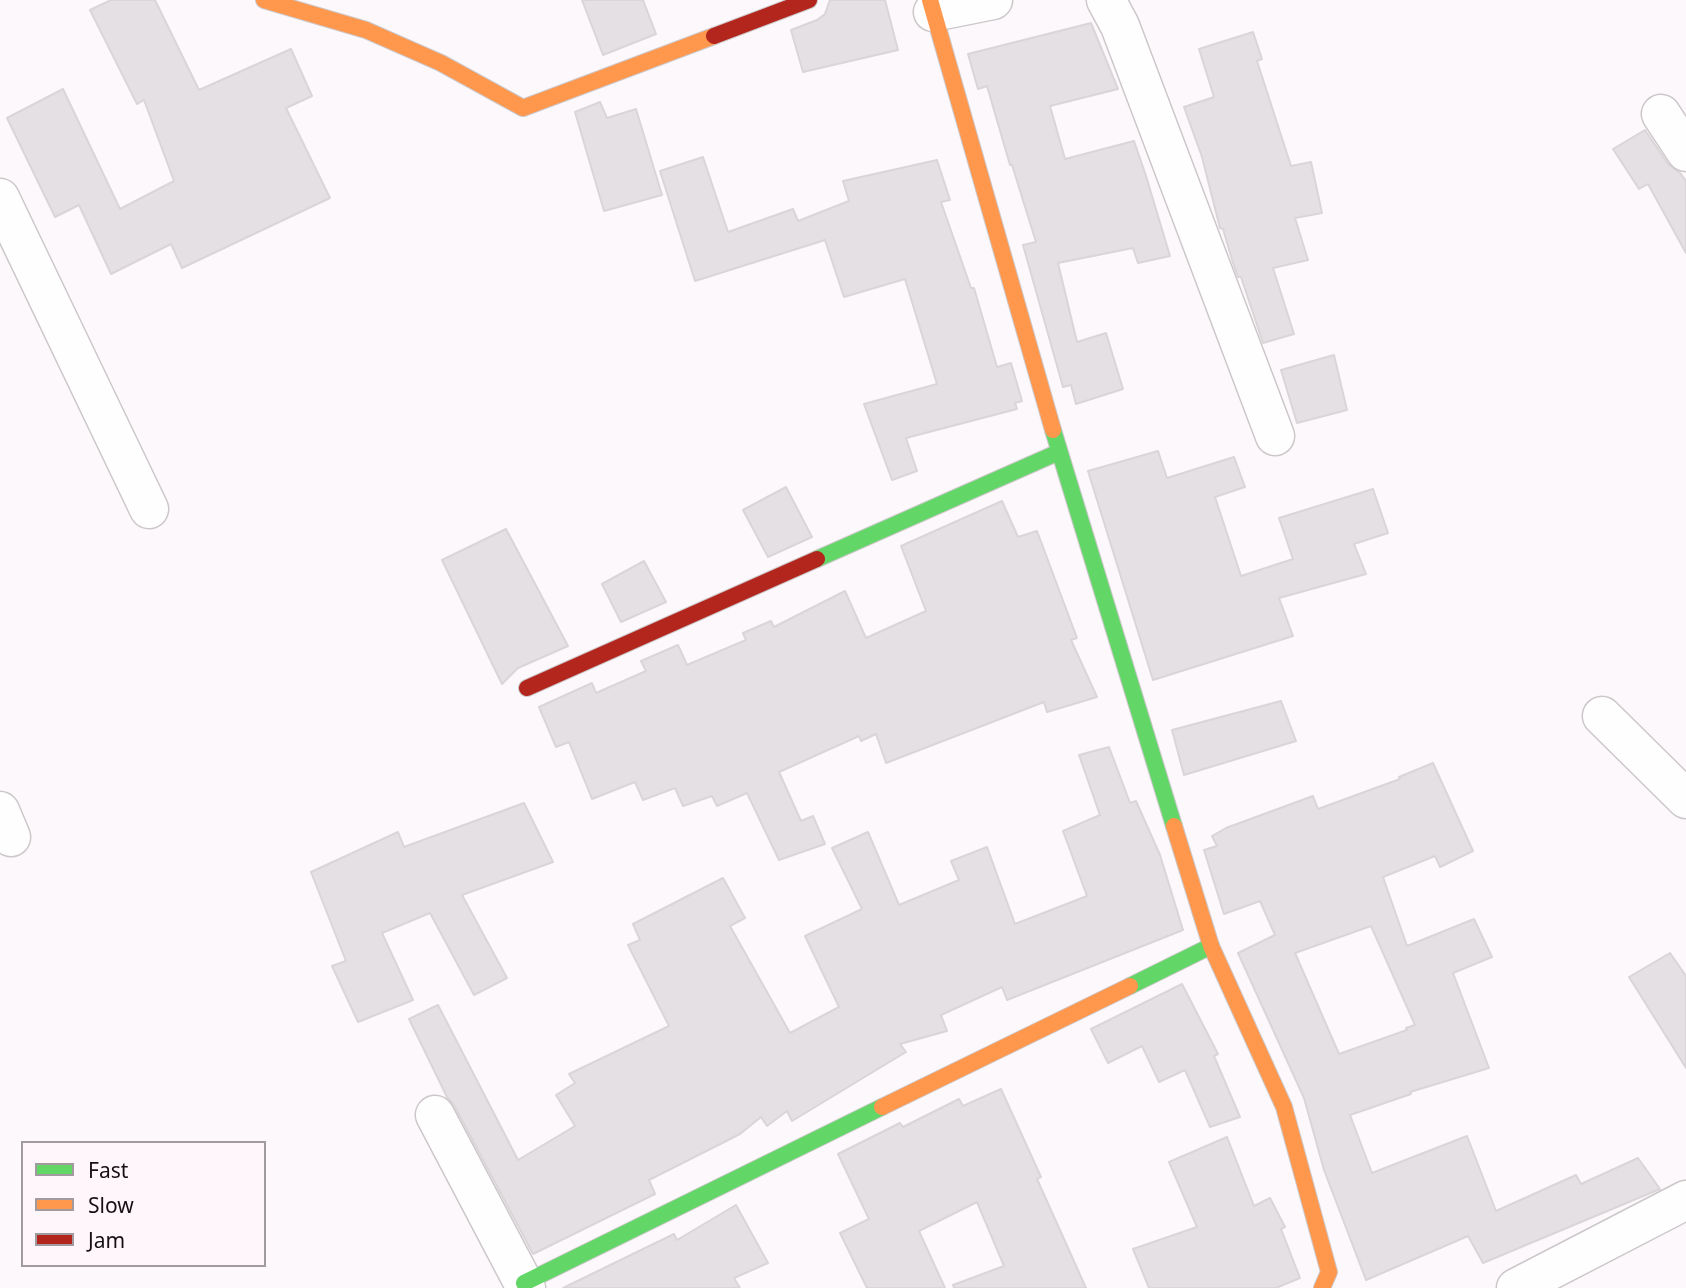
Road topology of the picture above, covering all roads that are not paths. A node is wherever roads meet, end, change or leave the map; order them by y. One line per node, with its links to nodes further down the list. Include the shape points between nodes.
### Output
1 (264, 0): 2 (street, via 366,30 441,63 523,108)
2 (809, 0)
3 (993, 0): 5 (street)
4 (1106, 0): 9 (street, via 1120,26)
5 (932, 6): 10 (street)
6 (1661, 114): 7 (street)
7 (1686, 152)
8 (0, 198): 11 (street)
9 (1275, 436)
10 (1059, 452): 12 (street); 15 (street)
11 (149, 509)
12 (527, 688)
13 (1602, 716): 14 (street)
14 (1686, 799)
15 (1211, 946): 18 (street); 19 (street, via 1284,1107 1329,1272)
16 (435, 1115): 18 (street)
17 (1686, 1200): 20 (street)
18 (525, 1285)
19 (1322, 1288)
20 (1516, 1288)

